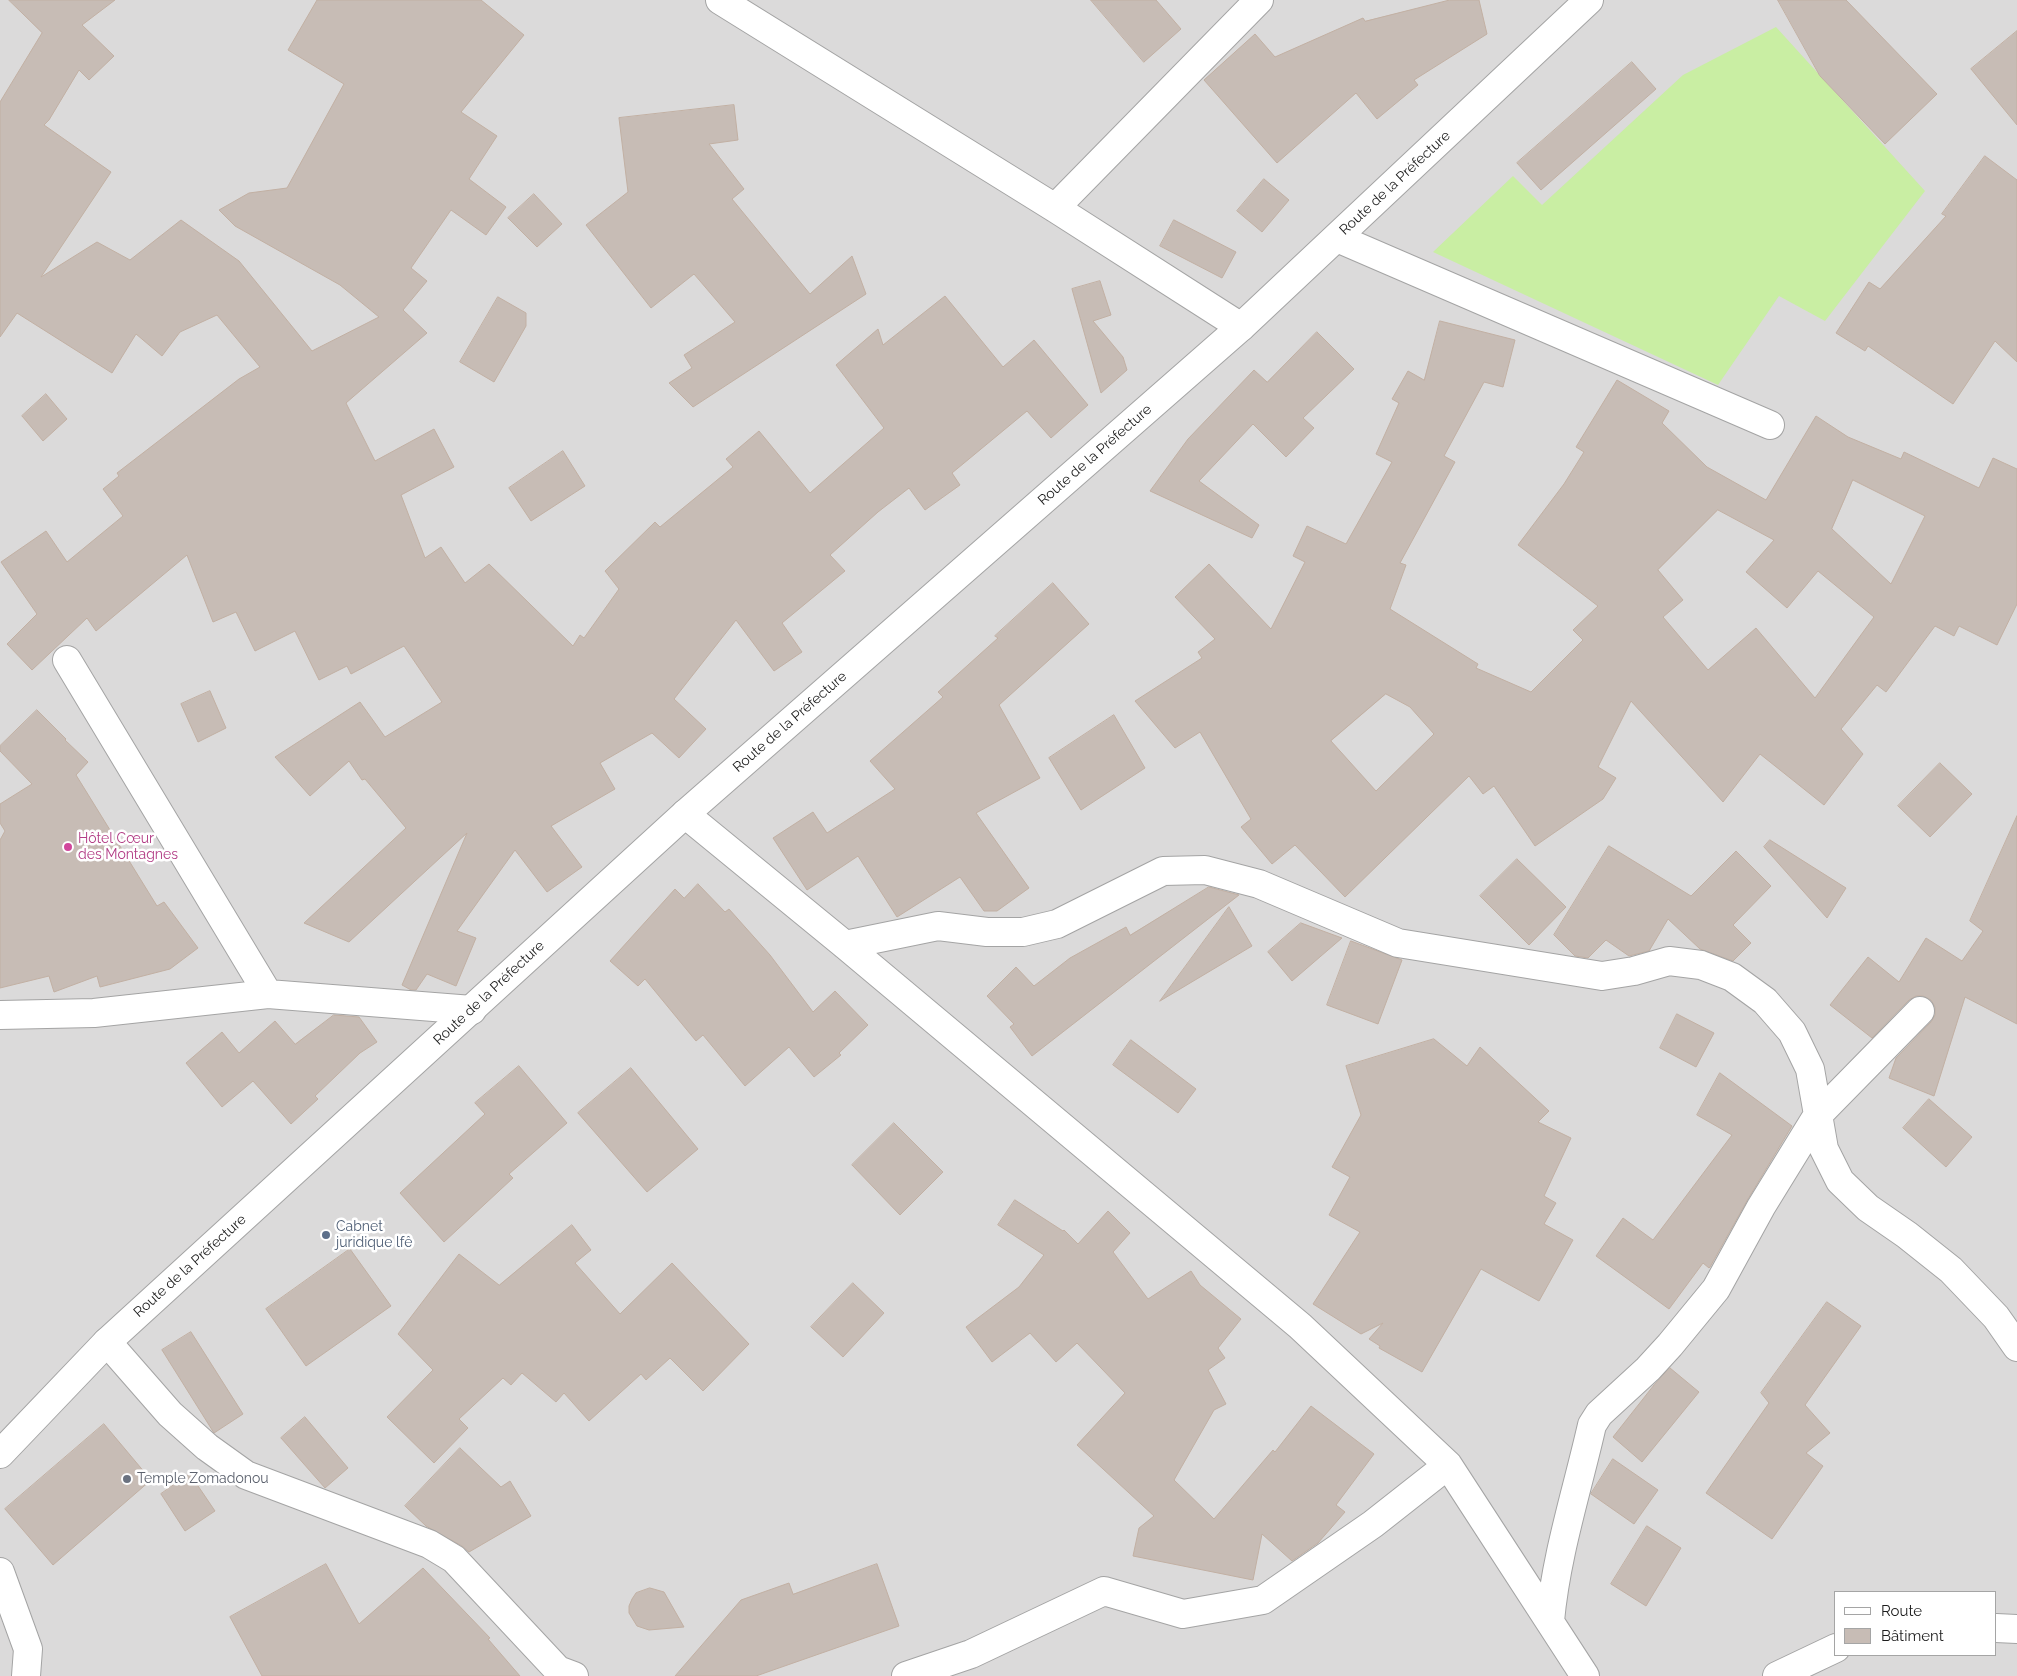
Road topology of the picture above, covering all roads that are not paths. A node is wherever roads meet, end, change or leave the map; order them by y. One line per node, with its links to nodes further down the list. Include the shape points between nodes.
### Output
1 (720, 0): 4 (street)
2 (1259, 0): 4 (street)
3 (1589, 0): 5 (street, Route de la Préfecture)
4 (1055, 208): 6 (street)
5 (1336, 238): 6 (street, Route de la Préfecture); 7 (street)
6 (1241, 327): 9 (street, Route de la Préfecture)
7 (1770, 425)
8 (67, 660): 11 (street)
9 (685, 814): 10 (street); 12 (street, Route de la Préfecture)
10 (845, 945): 15 (street, via 938,926 987,932 1023,932 1058,924 1163,871 1205,870 1259,884 1398,943 1602,976 1634,972 1670,962 1701,965 1732,977 1765,1001 1792,1032 1810,1069); 19 (street, via 1300,1326)
11 (268, 994): 12 (street); 14 (street, via 94,1012)
12 (472, 1010): 16 (street, Route de la Préfecture)
13 (1920, 1011): 15 (street)
14 (0, 1015)
15 (1817, 1116): 17 (street, via 1824,1149 1840,1182 1868,1208 1951,1270 1996,1317); 21 (street, via 1716,1289 1659,1357 1599,1414 1592,1425 1559,1555)
16 (107, 1342): 18 (street, Route de la Préfecture); 26 (street, via 170,1414 207,1447 246,1475 430,1544 454,1558 558,1670)
17 (2017, 1347)
18 (0, 1454)
19 (1448, 1465): 21 (street); 27 (street, via 1374,1524 1263,1600 1183,1614 1104,1591 970,1654)
20 (0, 1572): 25 (street, via 28,1649)
21 (1550, 1622): 28 (street)
22 (1997, 1628): 23 (street)
23 (2017, 1629)
24 (1834, 1649): 29 (street)
25 (26, 1676)
26 (574, 1676)
27 (906, 1676)
28 (1586, 1676)
29 (1777, 1676)

